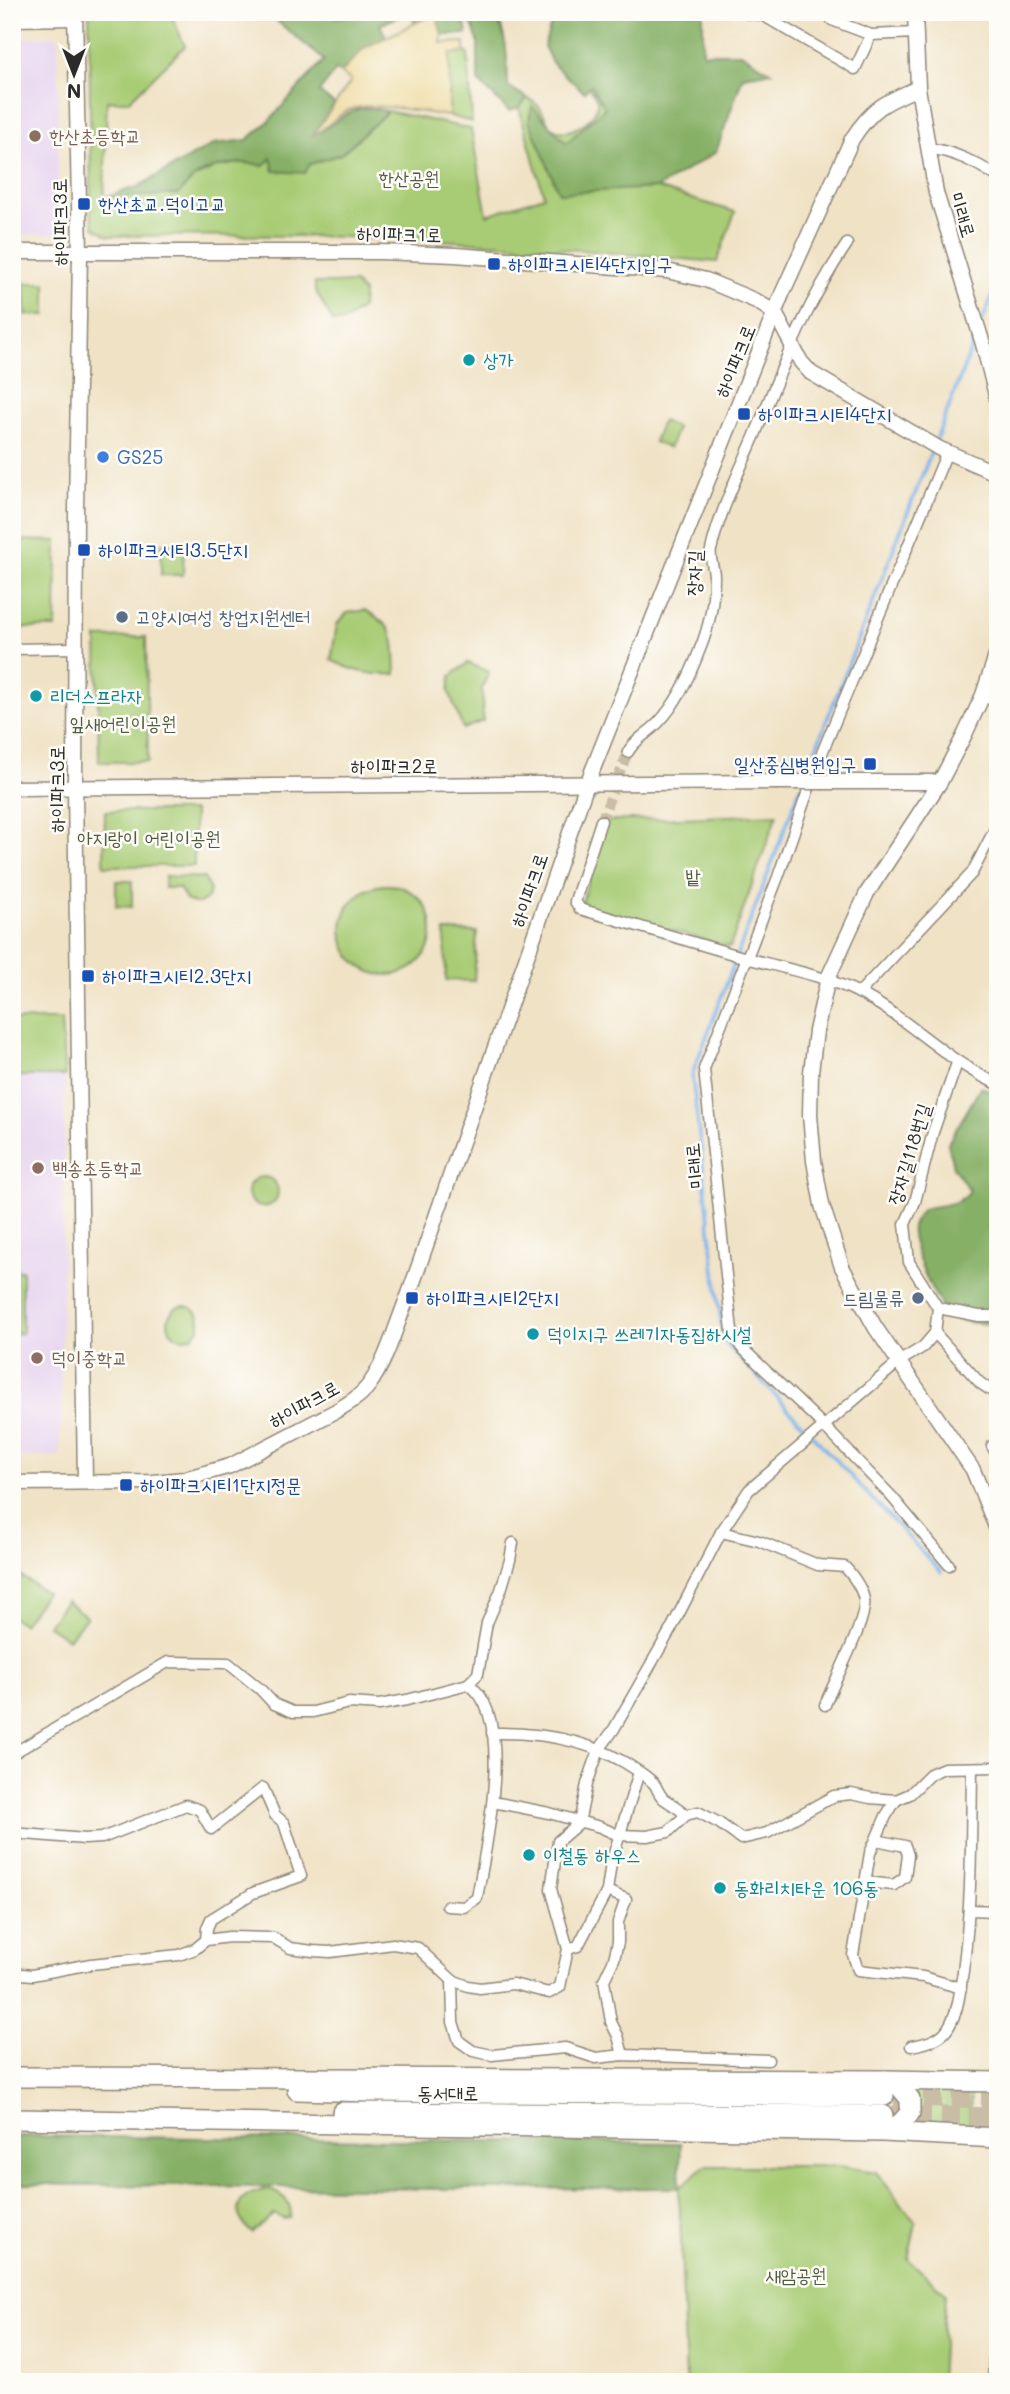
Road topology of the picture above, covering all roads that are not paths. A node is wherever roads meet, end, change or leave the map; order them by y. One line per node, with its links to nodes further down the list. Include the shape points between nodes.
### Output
1 (827, 12): 7 (street, via 832,20)
2 (915, 12): 6 (street, 미래로)
3 (745, 13): 7 (street, via 762,15 855,69)
4 (75, 16): 5 (street); 13 (street, 하이파크3로)
5 (12, 20)
6 (916, 33): 7 (street); 8 (street, 미래로)
7 (871, 34)
8 (918, 88): 9 (street, 미래로); 14 (street, 하이파크로, via 865,118)
9 (928, 148): 10 (street, via 968,158); 16 (street, 미래로, via 936,193)
10 (998, 177)
11 (847, 244): 15 (street, 장자길)
12 (12, 252): 13 (street, 하이파크1로)
13 (80, 252): 14 (street, 하이파크1로, via 381,252 667,271 706,280); 20 (street, 하이파크3로)
14 (775, 313): 15 (street); 26 (street, 하이파크로)
15 (792, 342): 17 (street, via 811,373); 24 (street, 장자길, via 710,553 714,596 700,650 670,709)
16 (998, 403)
17 (944, 450): 18 (street); 31 (street, 미래로)
18 (998, 474)
19 (12, 649): 20 (street)
20 (76, 649): 28 (street, 하이파크3로)
21 (998, 650): 22 (street)
22 (983, 695): 23 (street); 25 (street)
23 (998, 703)
24 (628, 752)
25 (940, 782): 26 (street, 하이파크2로, bridge); 32 (street, via 867,893)
26 (587, 784): 28 (street, 하이파크2로); 44 (street, 하이파크로, via 409,1294 385,1357 368,1386 334,1412 218,1470 164,1481)
27 (12, 788): 28 (street, 하이파크2로)
28 (75, 788): 44 (street, 하이파크3로)
29 (601, 821): 31 (street, via 576,901 580,909)
30 (998, 823): 33 (street, via 972,873)
31 (744, 957): 32 (street); 41 (street, 미래로, via 704,1069 732,1331 741,1347)
32 (828, 978): 33 (street); 39 (street, via 811,1072 810,1115 822,1205 842,1267)
33 (859, 993): 34 (street, via 896,1015)
34 (957, 1063): 35 (street); 36 (street, 장자길118번길, via 905,1224 909,1262)
35 (998, 1084)
36 (938, 1308): 37 (street); 38 (street)
37 (998, 1316)
38 (935, 1333): 39 (street); 40 (street, via 979,1383)
39 (900, 1361): 41 (street); 47 (street, via 973,1470)
40 (998, 1395)
41 (820, 1428): 46 (street, via 749,1490); 49 (street, 미래로, via 892,1497)
42 (992, 1446): 43 (street)
43 (998, 1457)
44 (85, 1482): 45 (street, 하이파크로)
45 (12, 1483)
46 (722, 1532): 51 (street, via 759,1541 818,1565 845,1567 855,1579 865,1601 863,1619); 53 (street)
47 (998, 1532)
48 (513, 1543): 50 (street, via 487,1623 478,1674)
49 (949, 1565)
50 (468, 1684): 52 (street, via 478,1690); 54 (street, via 379,1705 349,1703 313,1713 293,1713 274,1704 228,1663 168,1662)
51 (825, 1705)
52 (492, 1733): 53 (street, via 549,1736); 59 (street, via 496,1766)
53 (599, 1750): 57 (street); 61 (street)
54 (12, 1754)
55 (972, 1768): 56 (street); 58 (street, via 944,1768); 68 (street)
56 (998, 1768)
57 (639, 1772): 60 (street, via 661,1797); 63 (street)
58 (896, 1800): 60 (street, via 834,1796 766,1833 741,1839 698,1812); 64 (street)
59 (493, 1802): 61 (street); 67 (street, via 477,1898 464,1907)
60 (686, 1815): 63 (street, via 668,1832)
61 (579, 1823): 63 (street); 71 (street, via 558,1841 553,1866 551,1889)
62 (12, 1833): 70 (street, via 102,1838 187,1805 200,1810 211,1829 263,1788 275,1815 284,1823 301,1876 253,1893 211,1919)
63 (618, 1835): 66 (street)
64 (876, 1840): 65 (street); 65 (street, via 905,1846 905,1877 894,1885)
65 (865, 1882): 74 (street, via 853,1955 858,1970 923,1977)
66 (607, 1891): 71 (street, via 579,1946); 76 (street, via 626,1899 614,1959 604,1980 611,2022)
67 (447, 1906)
68 (969, 1910): 69 (street); 74 (street)
69 (998, 1911)
70 (206, 1940): 72 (street, via 179,1955 32,1975); 73 (street, via 274,1938 290,1948 330,1952 393,1944 418,1948)
71 (568, 1949): 73 (street, via 560,1987 549,1993 513,1984 480,1988)
72 (12, 1973)
73 (452, 1980): 76 (street, via 453,2022 459,2040 473,2051 492,2055 565,2048 596,2058)
74 (961, 1988): 75 (street, via 947,2030 930,2042)
75 (911, 2046)
76 (623, 2054): 77 (street)
77 (768, 2060)
78 (12, 2078): 80 (highway)
79 (998, 2082): 80 (highway)
80 (884, 2106): 81 (highway); 82 (highway)
81 (12, 2118)
82 (968, 2137): 83 (highway); 84 (highway, via 989,2144)
83 (998, 2138)
84 (998, 2154)
85 (998, 2305): 86 (street)
86 (995, 2382)

